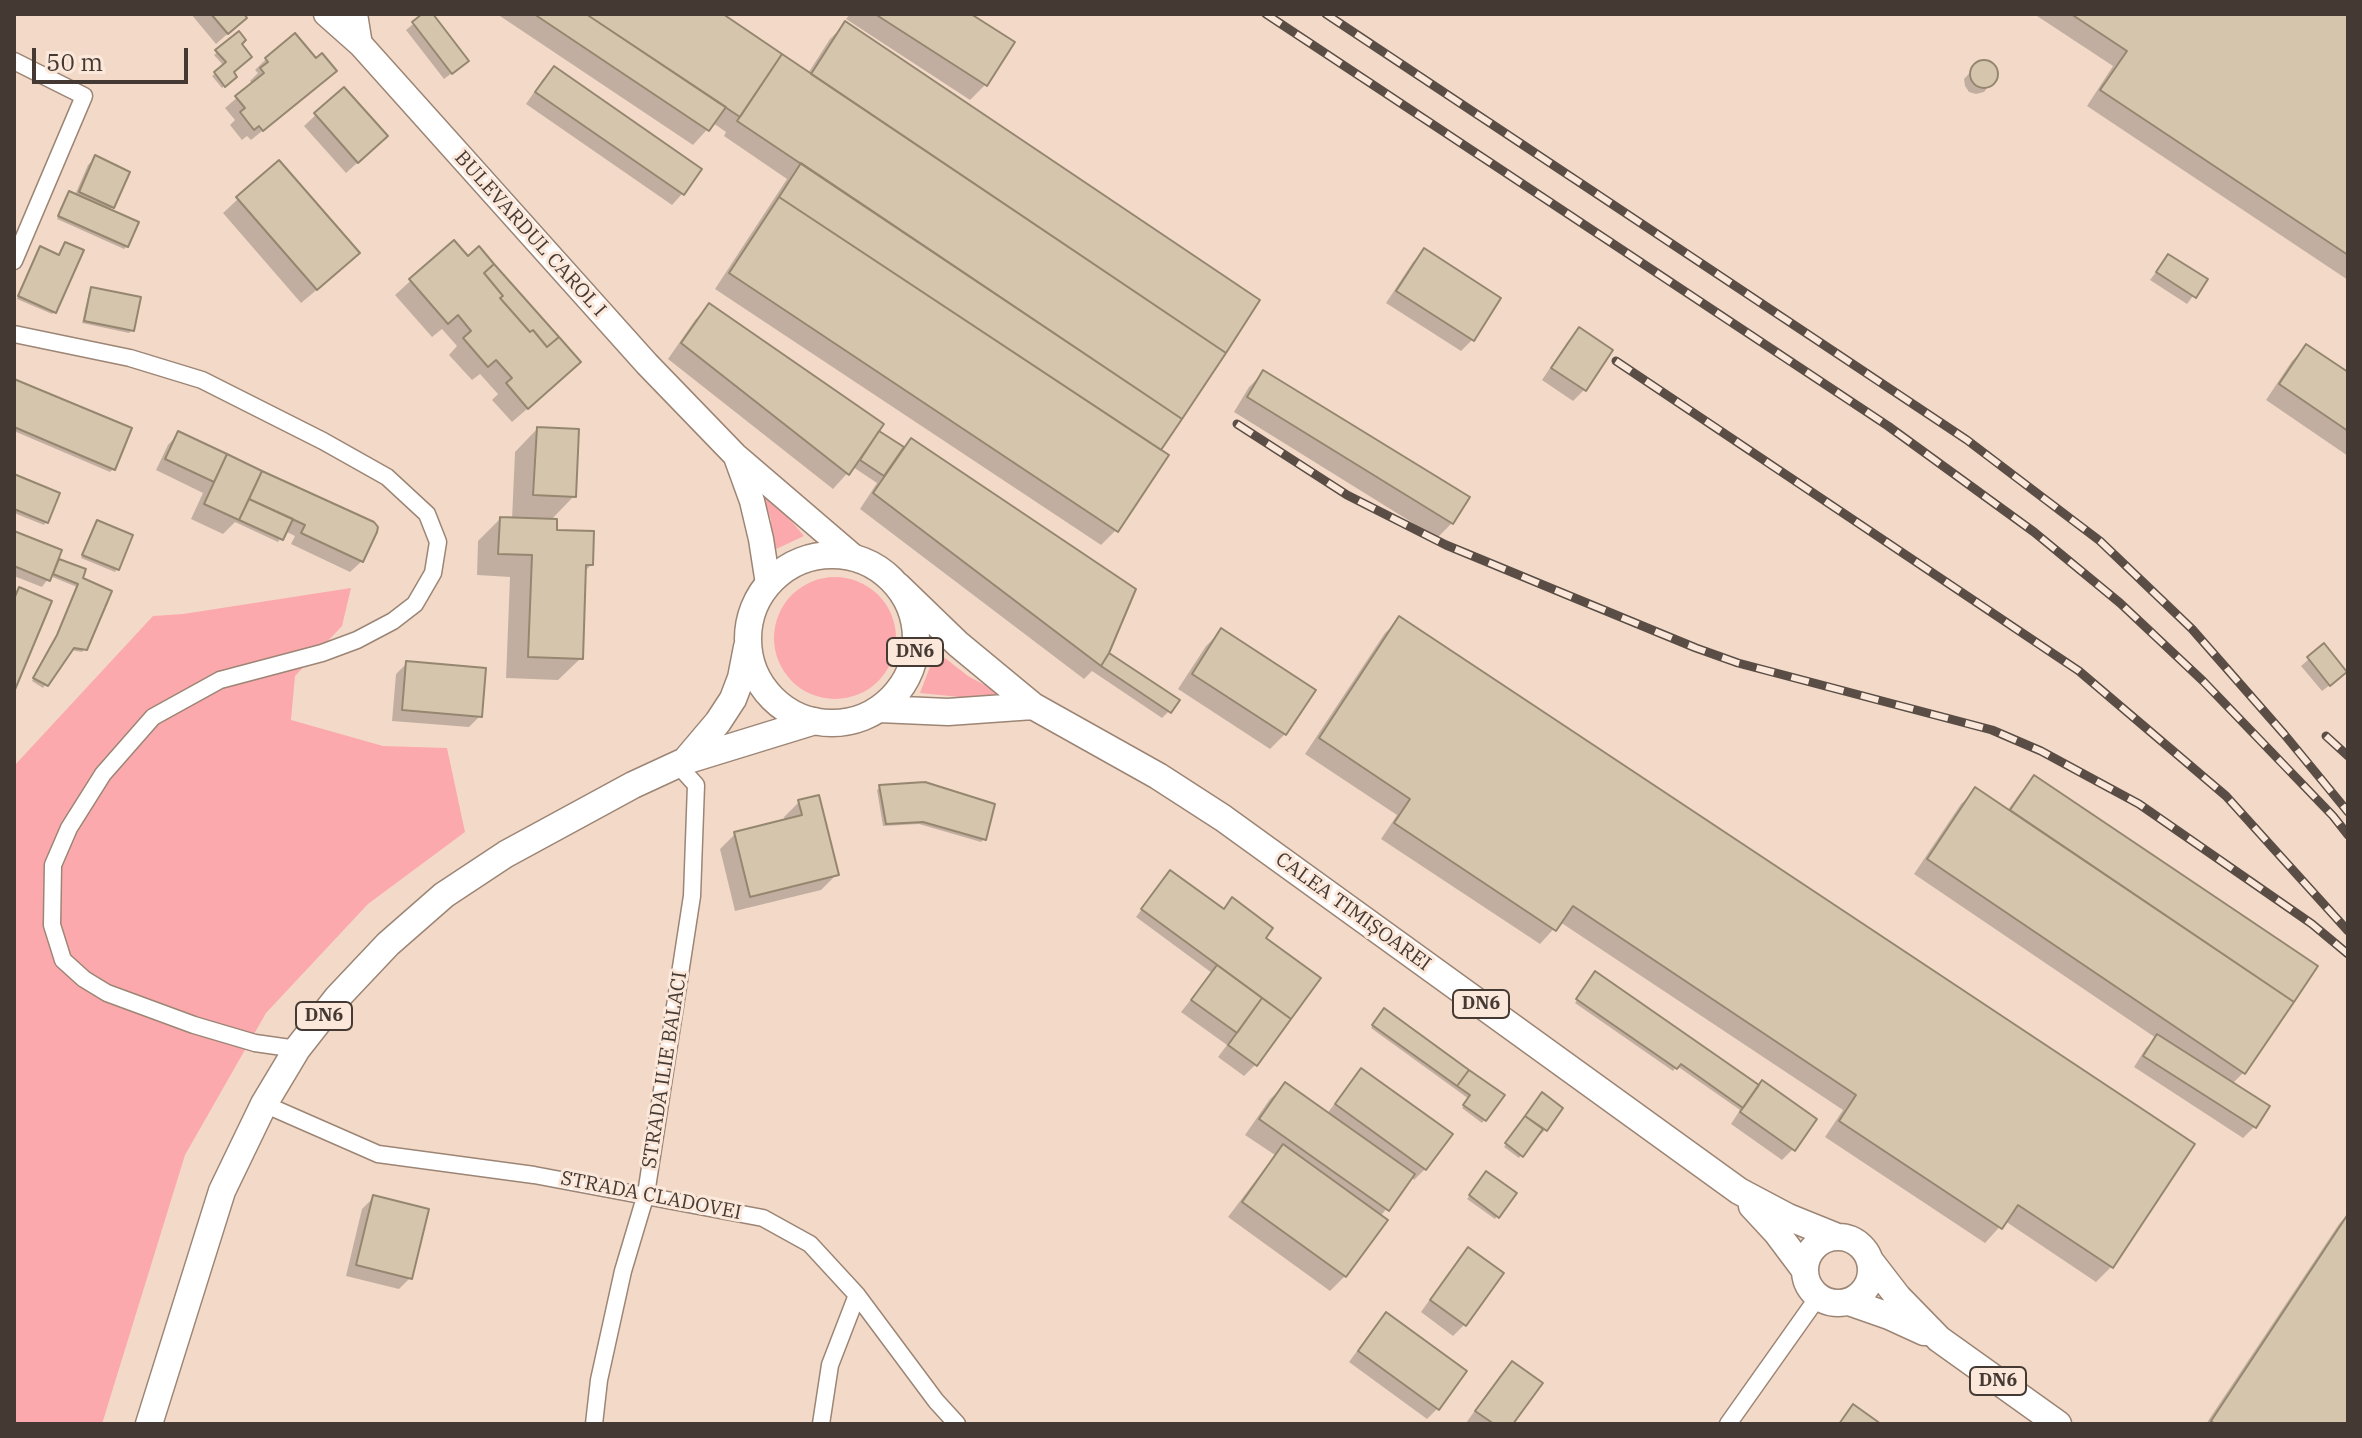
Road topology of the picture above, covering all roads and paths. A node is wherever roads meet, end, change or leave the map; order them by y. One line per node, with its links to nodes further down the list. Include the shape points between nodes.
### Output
1 (326, 14): 3 (main road, BULEVARDUL CAROL I)
2 (356, 14): 3 (street)
3 (361, 45): 7 (main road, BULEVARDUL CAROL I)
4 (14, 61): 5 (street, via 84,96)
5 (14, 261)
6 (14, 334): 16 (street, via 130,358 202,380 387,477 427,514 438,542 433,573 415,604 357,640 220,680 153,717 103,774 53,865 52,925 63,960 84,979 107,993 194,1025)
7 (735, 455): 8 (main road, BULEVARDUL CAROL I); 9 (main road, BULEVARDUL CAROL I, via 752,501)
8 (854, 557): 9 (main road, DN6, via 807,558); 10 (main road, DN6, via 878,568)
9 (768, 584): 11 (main road, DN6, via 750,621)
10 (898, 586): 12 (main road, CALEA TIMIȘOAREI / DN6); 13 (main road, DN6, via 911,610 915,652 899,690)
11 (748, 642): 14 (main road, DN6, via 761,684 775,701); 15 (main road, DN6, via 733,699)
12 (1033, 706): 13 (main road, DN6, via 948,712); 18 (main road, CALEA TIMIȘOAREI / DN6, via 1223,818)
13 (879, 709): 14 (main road, DN6, via 859,719)
14 (815, 721): 15 (main road, DN6)
15 (682, 763): 16 (main road, DN6, via 506,854 444,895 388,944); 19 (street, STRADA ILIE BALACI, via 696,785 692,896)
16 (297, 1049): 17 (main road, DN6)
17 (264, 1104): 19 (street, STRADA CLADOVEI, via 378,1154); 27 (main road, DN6, via 222,1191)
18 (1739, 1191): 20 (main road, CALEA TIMIȘOAREI / DN6); 22 (main road, CALEA TIMIȘOAREI / DN6)
19 (646, 1194): 23 (street, STRADA CLADOVEI, via 763,1218 810,1244); 28 (street, STRADA ILIE BALACI, via 623,1271)
20 (1835, 1236): 21 (main road, DN6, via 1854,1240); 22 (main road, via 1810,1250)
21 (1871, 1262): 25 (main road, via 1865,1290); 26 (main road, DN6)
22 (1804, 1269): 24 (main road, DN6)
23 (857, 1295): 29 (street, via 830,1365); 30 (street, STRADA CLADOVEI)
24 (1818, 1297): 25 (main road, DN6); 31 (street)
25 (1849, 1302): 26 (main road, DN6)
26 (1939, 1339): 32 (main road, DN6)
27 (149, 1424)
28 (594, 1424)
29 (821, 1424)
30 (957, 1424)
31 (1728, 1424)
32 (2058, 1424)

